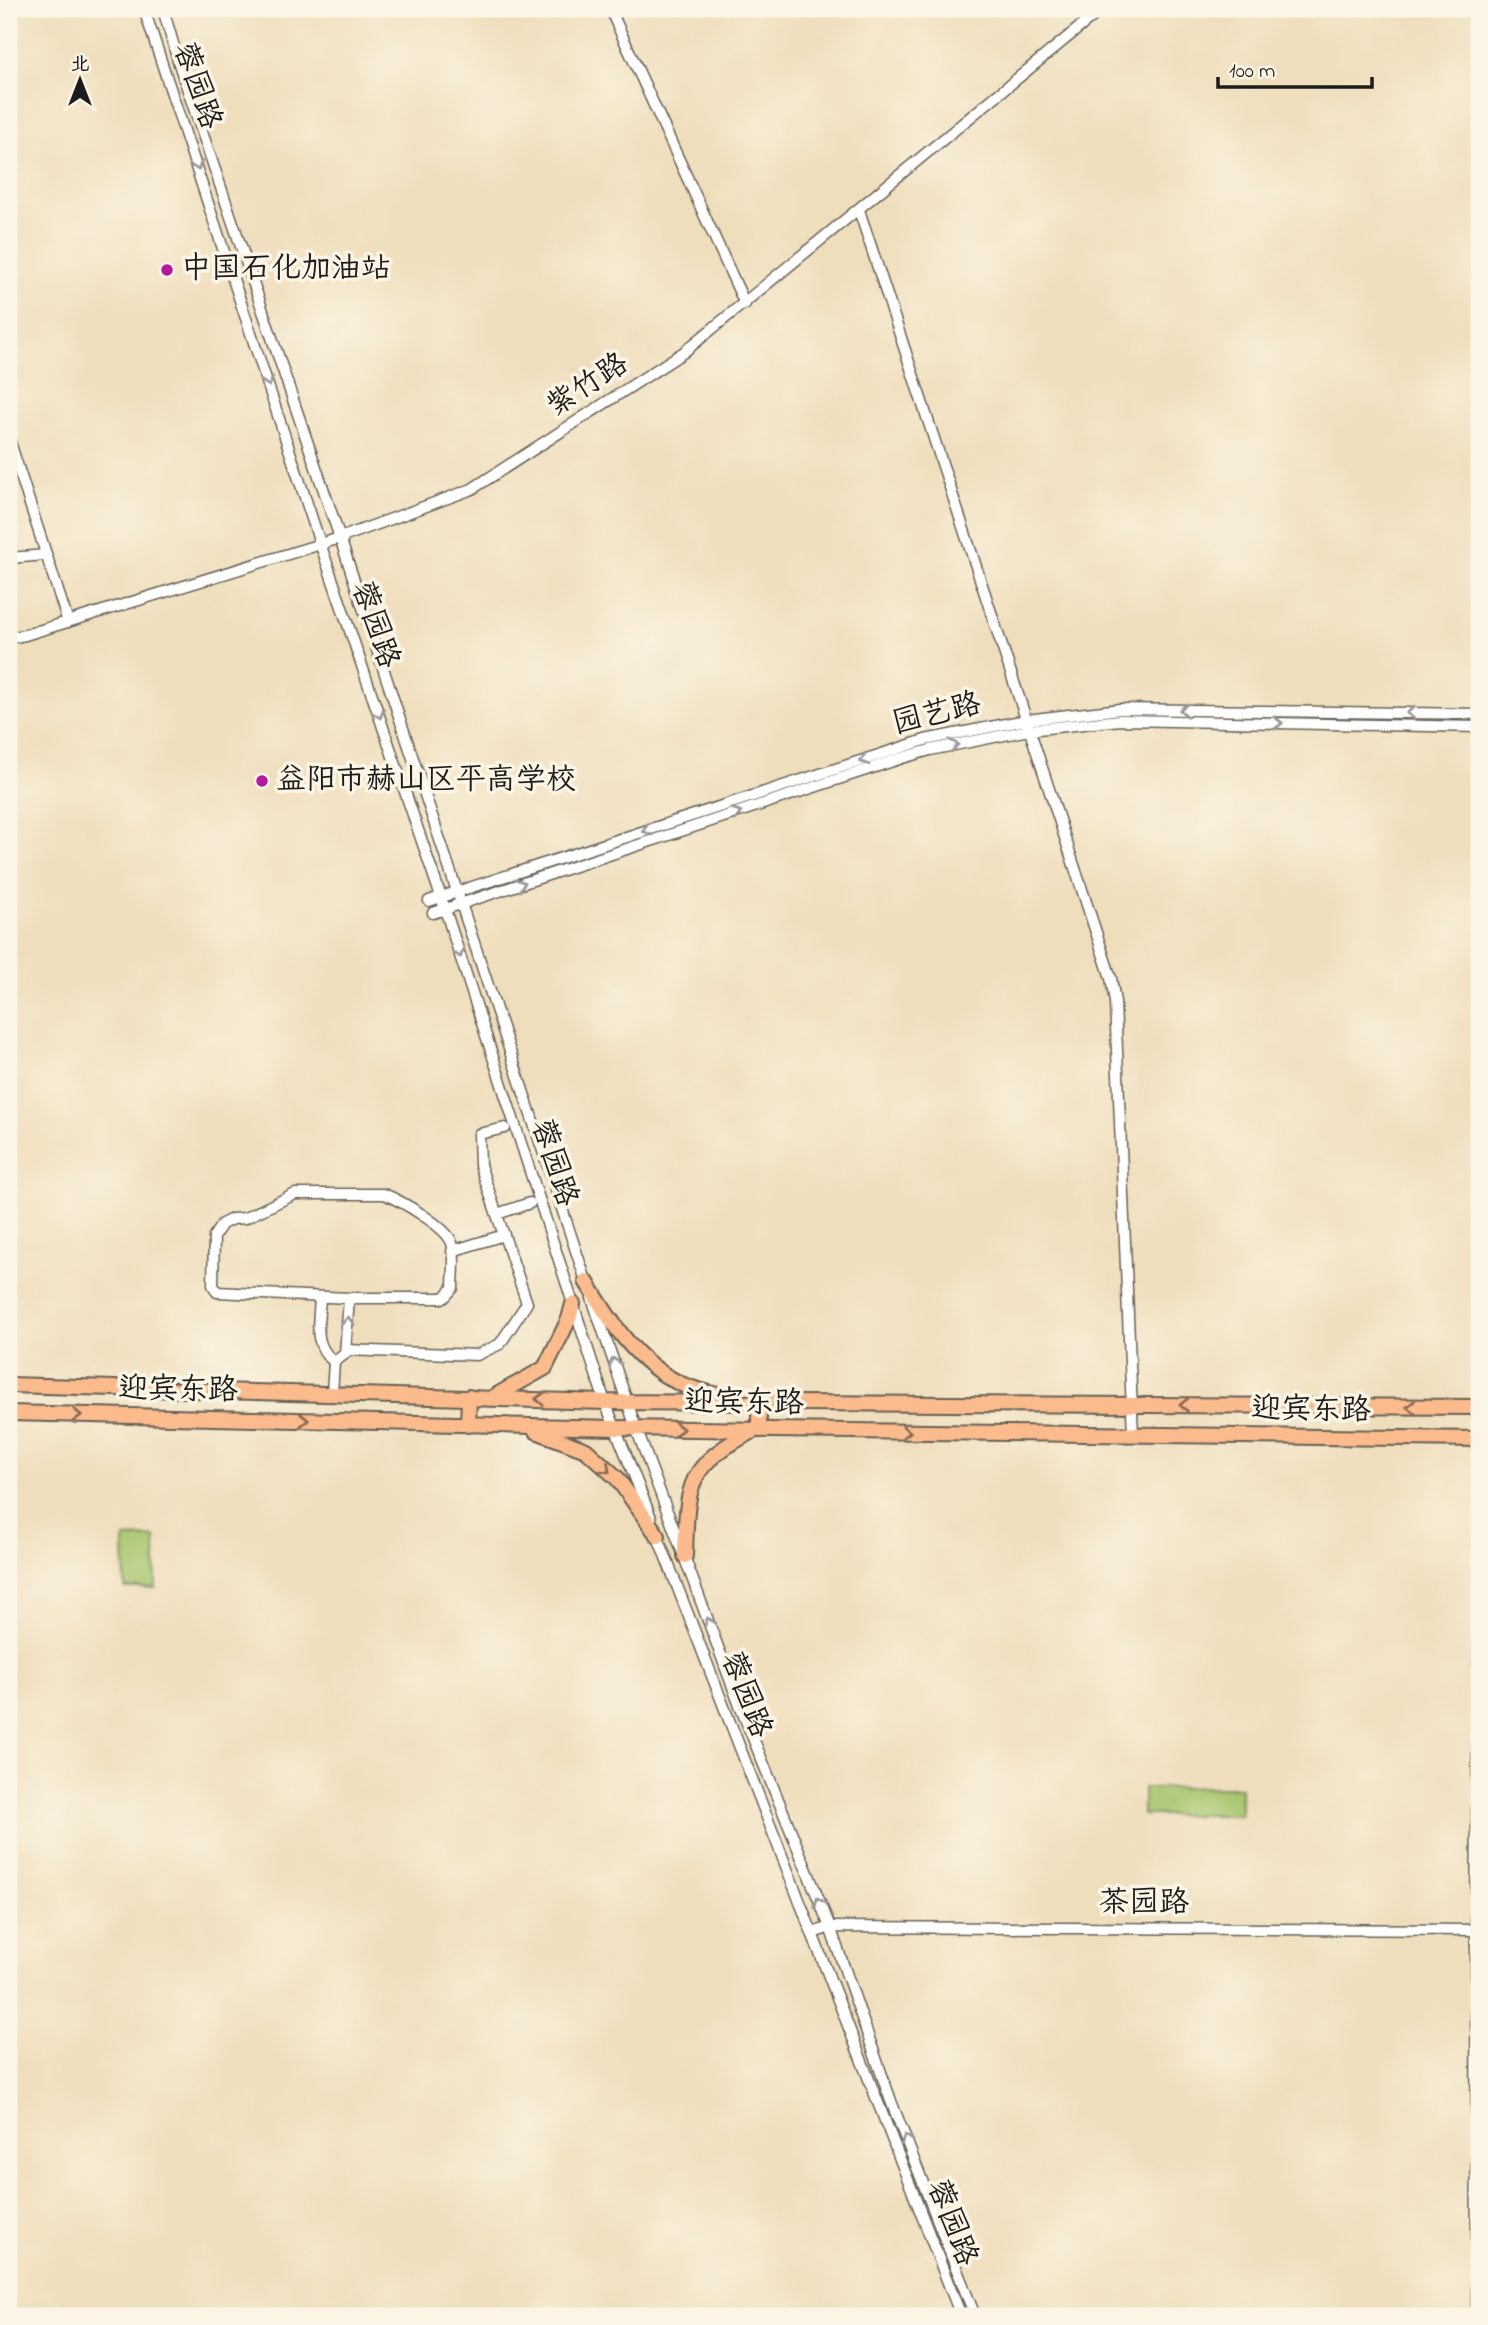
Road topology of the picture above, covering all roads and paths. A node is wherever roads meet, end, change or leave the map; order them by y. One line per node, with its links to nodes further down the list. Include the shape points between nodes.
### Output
1 (144, 9): 9 (street, 蓉园路, one-way to 9)
2 (163, 9): 8 (street, 蓉园路)
3 (610, 9): 6 (street)
4 (1102, 9): 5 (street, 紫竹路)
5 (859, 210): 6 (street, 紫竹路); 15 (street)
6 (746, 304): 8 (street, 紫竹路, via 684,352 472,489)
7 (9, 439): 10 (street)
8 (340, 538): 9 (street, 紫竹路); 18 (street, 蓉园路)
9 (320, 543): 12 (street, 紫竹路); 19 (street, 蓉园路, one-way to 19)
10 (46, 555): 11 (street); 12 (street)
11 (9, 558)
12 (68, 622): 13 (street, 紫竹路)
13 (9, 638)
14 (1479, 714): 15 (street, 园艺路, one-way to 15, via 1120,709)
15 (1026, 720): 17 (street); 18 (street, 园艺路, one-way to 18, via 925,740)
16 (1479, 727): 17 (street, 园艺路, one-way to 16, via 1120,720)
17 (1029, 730): 21 (street, 园艺路, one-way to 17, via 902,758); 43 (street, via 1115,1002)
18 (456, 892): 19 (street, 园艺路); 21 (street, 蓉园路)
19 (441, 897): 20 (street, 园艺路); 22 (street, 蓉园路)
20 (429, 901)
21 (460, 904): 22 (street, 园艺路); 29 (street, 蓉园路)
22 (445, 909): 23 (street, 园艺路); 32 (street, 蓉园路, one-way to 32)
23 (433, 913)
24 (505, 1128): 26 (street, via 479,1134 480,1165)
25 (530, 1203): 26 (street)
26 (497, 1214): 27 (street)
27 (504, 1235): 28 (street); 33 (street, via 527,1303 500,1344 477,1355)
28 (452, 1251): 30 (street, via 443,1229 384,1194 295,1194 222,1224 214,1237 213,1285 217,1292); 31 (street, via 453,1288 444,1298)
29 (586, 1281): 39 (street, 蓉园路, one-way to 29); 41 (highway, via 615,1328 648,1363 681,1384)
30 (320, 1297): 31 (street); 34 (street, via 319,1342)
31 (349, 1298): 33 (street, one-way to 31)
32 (573, 1304): 38 (highway, via 545,1368); 40 (street, 蓉园路)
33 (346, 1350): 34 (street)
34 (334, 1362): 36 (street)
35 (9, 1385): 36 (highway, 迎宾东路)
36 (332, 1393): 37 (highway, 迎宾东路)
37 (469, 1397): 38 (highway, 迎宾东路); 46 (highway)
38 (494, 1397): 40 (highway, 迎宾东路, one-way to 38)
39 (628, 1401): 40 (highway, 迎宾东路); 41 (highway, 迎宾东路); 49 (street, 蓉园路)
40 (605, 1402): 48 (street, 蓉园路)
41 (741, 1402): 42 (highway, 迎宾东路)
42 (759, 1402): 43 (highway, 迎宾东路); 50 (highway)
43 (1133, 1405): 44 (highway, 迎宾东路, one-way to 43); 51 (street)
44 (1479, 1408)
45 (9, 1413): 46 (highway, 迎宾东路, one-way to 46)
46 (468, 1425): 47 (highway, 迎宾东路)
47 (525, 1426): 48 (highway, 迎宾东路); 53 (highway, one-way to 53, via 586,1450 617,1478)
48 (615, 1428): 49 (highway, 迎宾东路); 53 (street, 蓉园路)
49 (636, 1428): 50 (highway, 迎宾东路, one-way to 50); 54 (street, 蓉园路)
50 (756, 1430): 51 (highway, 迎宾东路, one-way to 51); 54 (highway, via 722,1447 697,1470 686,1506)
51 (1133, 1435): 52 (highway, 迎宾东路)
52 (1479, 1439)
53 (658, 1536): 59 (street, 蓉园路)
54 (685, 1556): 57 (street, 蓉园路, one-way to 54)
55 (1479, 1604): 56 (street)
56 (1479, 1721): 58 (street)
57 (830, 1927): 58 (street, 茶园路); 59 (street, 茶园路); 61 (street, 蓉园路, one-way to 57, via 891,2101)
58 (1478, 1930): 62 (street)
59 (813, 1933): 60 (street, 蓉园路)
60 (961, 2316)
61 (975, 2316)
62 (1477, 2316)

